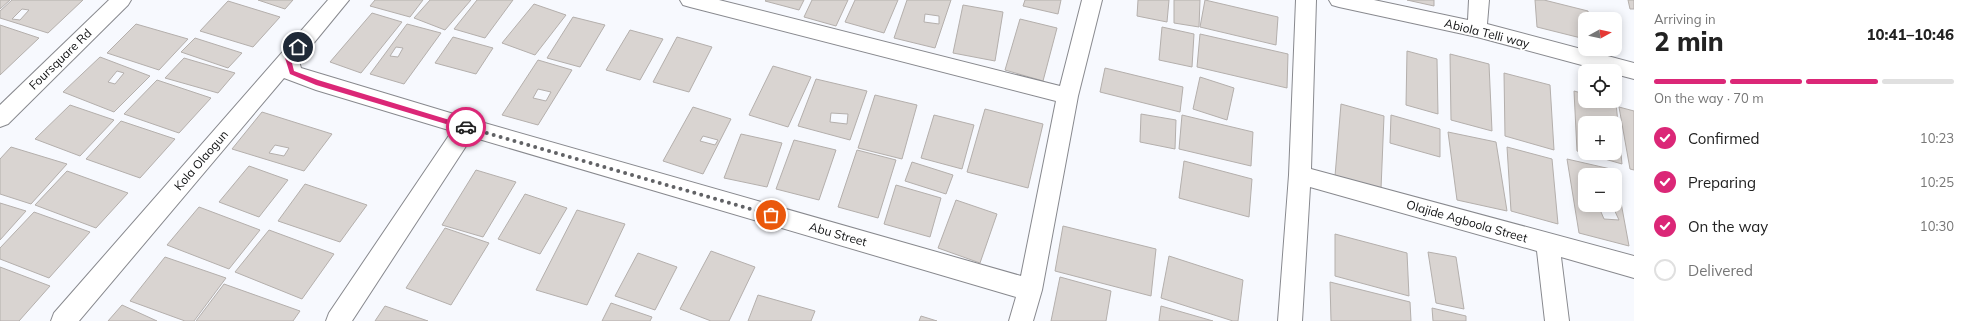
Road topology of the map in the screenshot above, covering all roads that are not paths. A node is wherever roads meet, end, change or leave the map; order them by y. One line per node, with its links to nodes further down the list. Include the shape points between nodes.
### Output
1 (121, 0): 12 (street, Foursquare Rd)
2 (339, 0): 9 (street, Kola Olaogun)
3 (690, 0): 11 (street)
4 (1092, 0): 11 (street)
5 (1306, 0): 14 (street)
6 (1339, 0): 8 (street, Abiola Telli way)
7 (1479, 0): 8 (street)
8 (1477, 29): 10 (street, Abiola Telli way)
9 (288, 58): 13 (street, Abu Street, via 292,73); 18 (street, Kola Olaogun)
10 (1634, 71)
11 (1068, 96): 17 (street)
12 (0, 118)
13 (467, 127): 17 (street, Abu Street); 19 (street)
14 (1300, 175): 15 (street, Olajide Agboola Street); 21 (street)
15 (1548, 244): 16 (street, Olajide Agboola Street); 22 (street)
16 (1634, 267)
17 (1030, 290): 20 (street)
18 (64, 321)
19 (338, 321)
20 (1021, 321)
21 (1290, 321)
22 (1557, 321)

